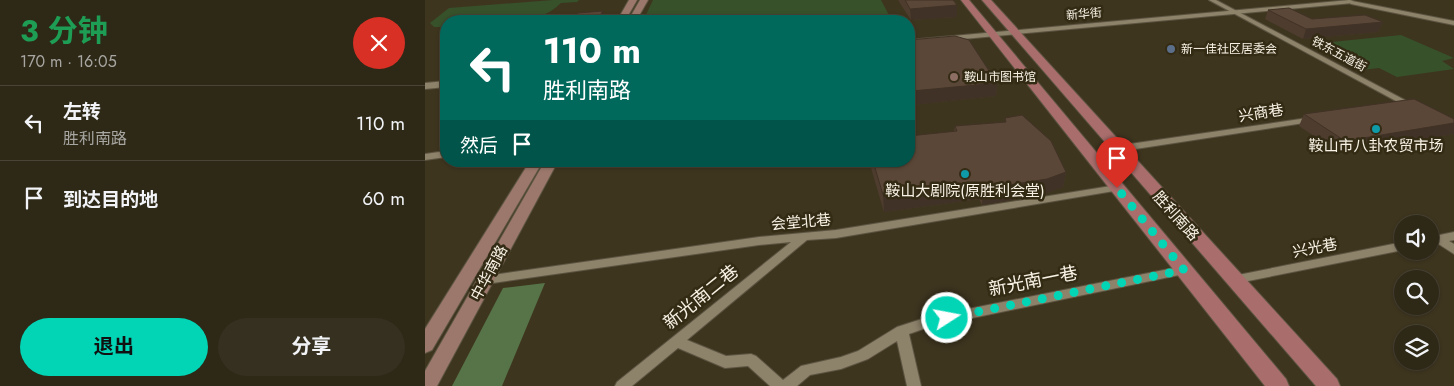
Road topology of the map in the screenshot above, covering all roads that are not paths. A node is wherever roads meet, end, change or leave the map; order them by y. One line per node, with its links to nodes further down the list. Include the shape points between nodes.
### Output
1 (633, 0): 8 (main road)
2 (644, 0): 9 (main road)
3 (965, 0): 12 (main road, 胜利南路)
4 (986, 0): 11 (main road, 胜利南路)
5 (1212, 0): 7 (street, 铁东五道街)
6 (1351, 1): 7 (street, 新华街); 10 (street)
7 (1235, 12): 11 (street, 新华街); 16 (street, 铁东五道街)
8 (624, 15)
9 (635, 15)
10 (1454, 23)
11 (1016, 33): 12 (street, 新华街); 20 (main road, 胜利南路)
12 (993, 35): 13 (street, 新华街); 25 (main road, 胜利南路)
13 (915, 42)
14 (440, 85): 15 (street)
15 (425, 86)
16 (1409, 105): 17 (street); 18 (street, 铁东五道街)
17 (1390, 107)
18 (1419, 110)
19 (1322, 118): 20 (street, 兴商巷)
20 (1116, 149): 34 (main road, 胜利南路)
21 (440, 155): 22 (street)
22 (425, 157)
23 (533, 167): 37 (main road)
24 (549, 167): 33 (main road, 中华南路)
25 (1117, 188): 27 (street, 会堂北巷); 32 (main road, 胜利南路)
26 (1454, 236): 28 (street)
27 (804, 237): 33 (street, 会堂北巷, via 759,240); 36 (street, 新光南二巷)
28 (1439, 239)
29 (1439, 242): 31 (street)
30 (1394, 248): 34 (street, 兴光巷)
31 (1454, 250)
32 (1184, 270): 35 (street, 新光南一巷, via 928,322); 43 (main road, 胜利南路)
33 (486, 280): 38 (main road, 中华南路)
34 (1233, 280): 44 (main road, 胜利南路)
35 (902, 331): 41 (street, 新光南一巷, via 863,355 806,370); 42 (street)
36 (675, 341): 39 (street, 新光南二巷); 40 (street, via 725,362 751,360)
37 (425, 345)
38 (427, 386)
39 (622, 386)
40 (780, 386)
41 (786, 386)
42 (914, 386)
43 (1278, 386)
44 (1329, 386)

